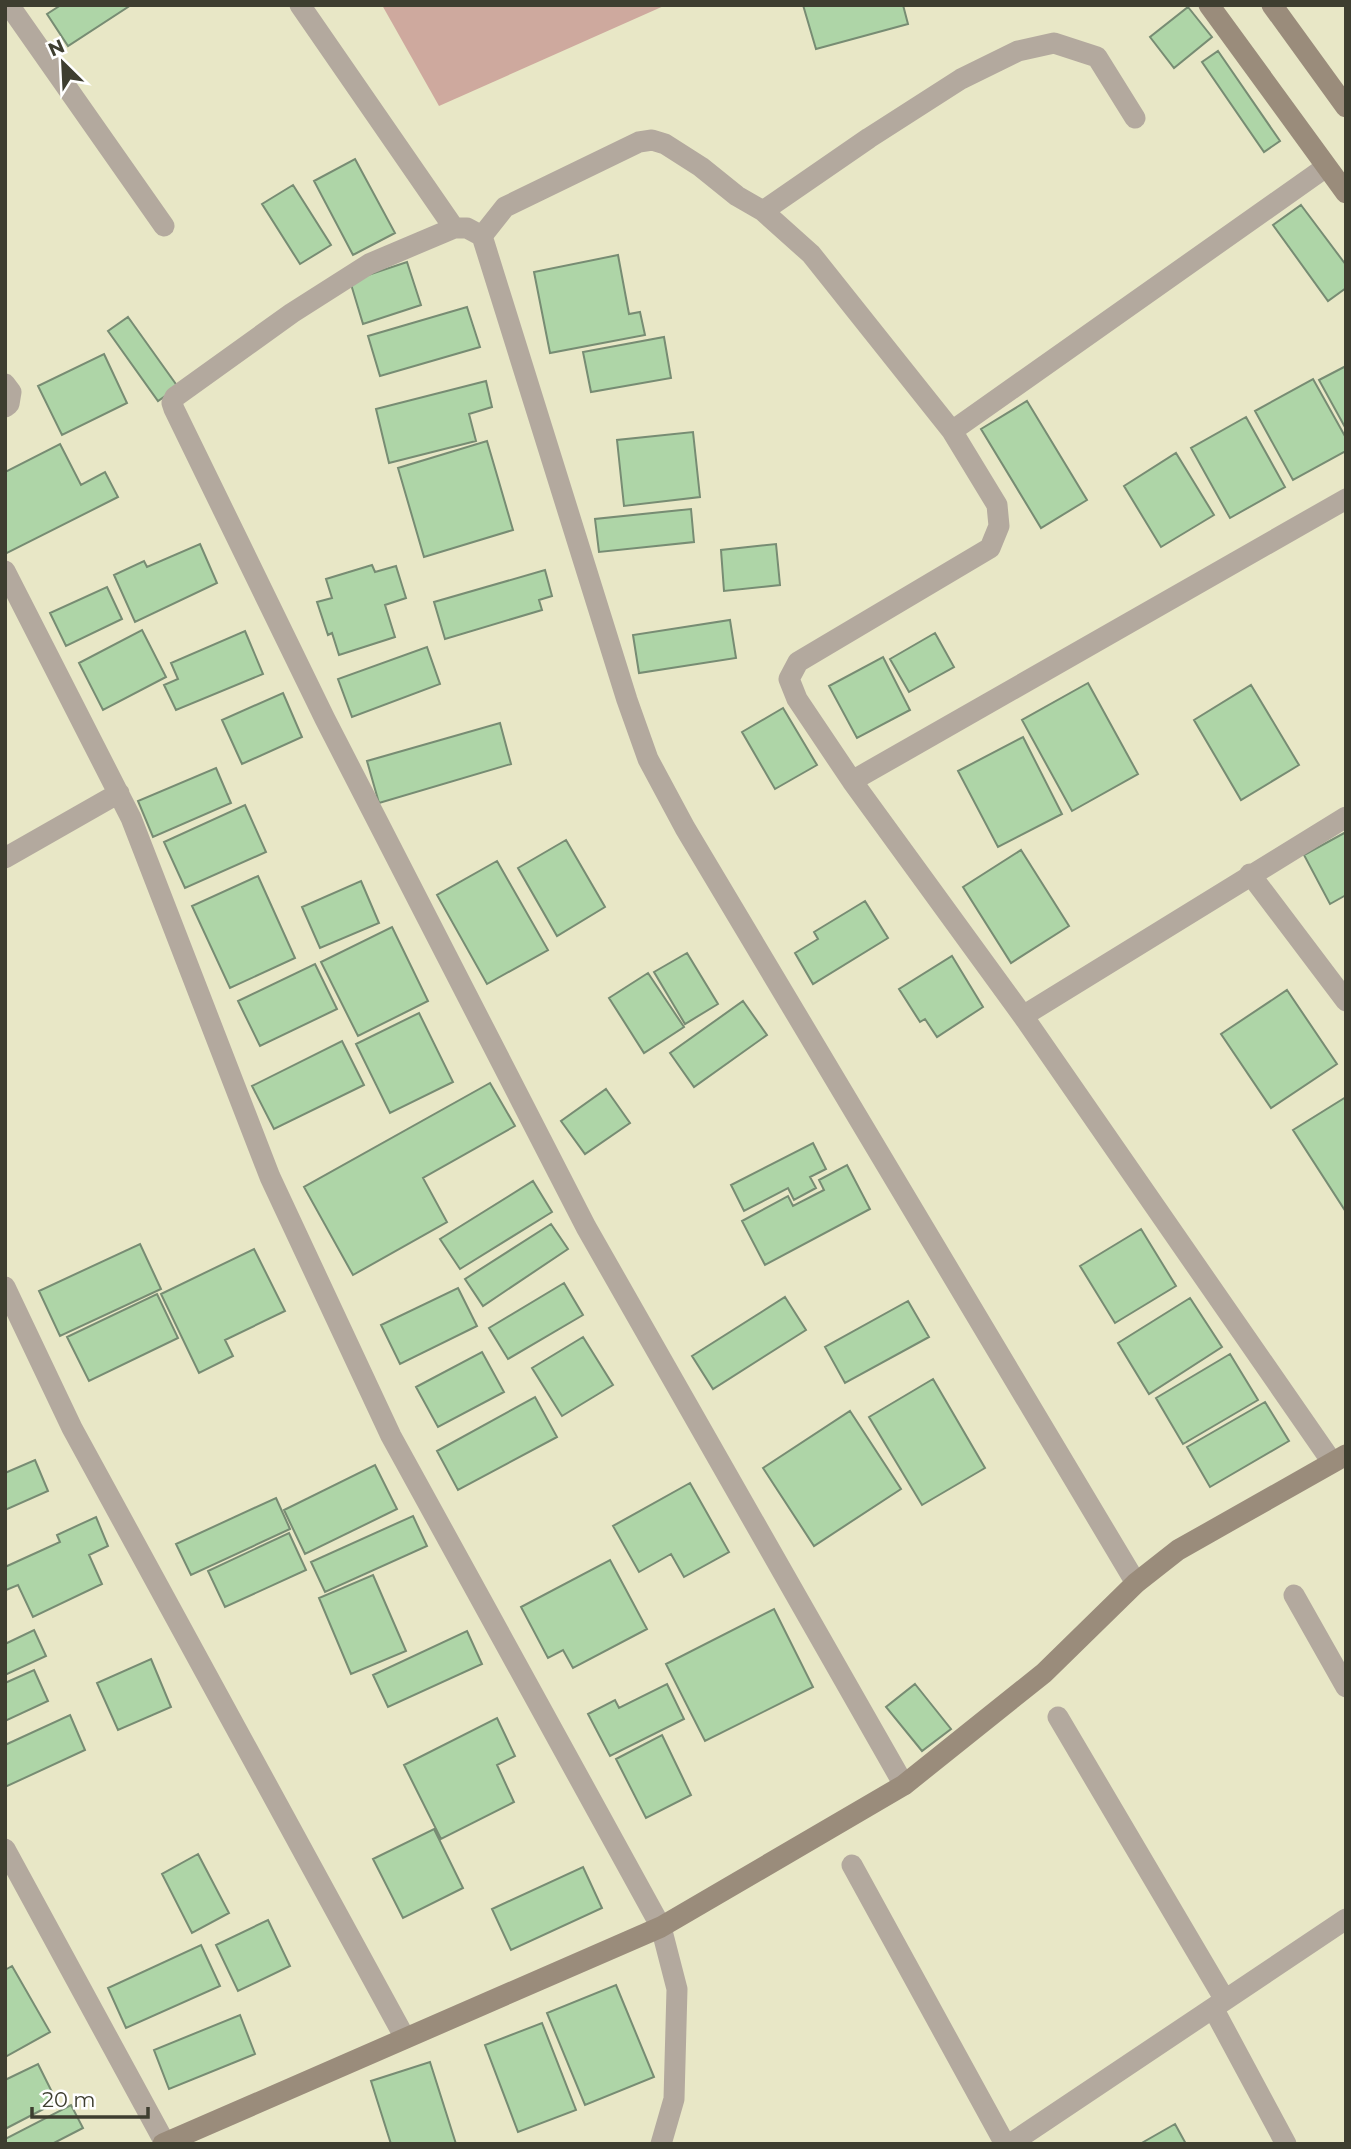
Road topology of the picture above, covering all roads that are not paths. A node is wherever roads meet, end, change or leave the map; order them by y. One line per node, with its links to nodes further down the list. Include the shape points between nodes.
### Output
1 (9, 5): 10 (street)
2 (300, 5): 11 (street)
3 (1209, 5): 7 (street)
4 (1272, 5): 5 (street)
5 (1346, 107)
6 (1135, 118): 9 (street, via 1097,57 1054,43 1018,51 961,79)
7 (1326, 167): 8 (street); 15 (street)
8 (1346, 193)
9 (763, 211): 12 (street, via 701,167 652,140 639,142 505,207); 15 (street, via 811,254)
10 (164, 226)
11 (454, 228): 12 (street, via 467,228); 31 (street, via 369,264 292,313 172,403 325,719 586,1227)
12 (482, 236): 27 (street, via 648,759)
13 (5, 384): 14 (street, via 11,393)
14 (5, 407)
15 (952, 431): 18 (street, via 997,505 999,526 990,548 798,662 789,680)
16 (1346, 499): 18 (street)
17 (9, 586): 19 (street)
18 (852, 781): 24 (street)
19 (119, 793): 21 (street); 35 (street, via 270,1177 391,1436)
20 (1346, 817): 22 (street)
21 (5, 858)
22 (1250, 874): 23 (street); 24 (street)
23 (1346, 1001)
24 (1023, 1016): 26 (street)
25 (5, 1287): 37 (street, via 72,1428)
26 (1339, 1458): 27 (street, via 1178,1550)
27 (1136, 1583): 31 (street, via 1044,1673)
28 (1294, 1595): 29 (street)
29 (1346, 1687)
30 (1058, 1717): 36 (street)
31 (904, 1784): 35 (street)
32 (5, 1849): 39 (street)
33 (852, 1865): 41 (street)
34 (1346, 1919): 36 (street)
35 (661, 1927): 37 (street); 40 (street, via 677,1989 674,2099)
36 (1219, 2004): 38 (street); 42 (street)
37 (405, 2038): 39 (street)
38 (1040, 2136): 41 (street)
39 (164, 2143)
40 (661, 2144)
41 (1007, 2144)
42 (1286, 2144)

